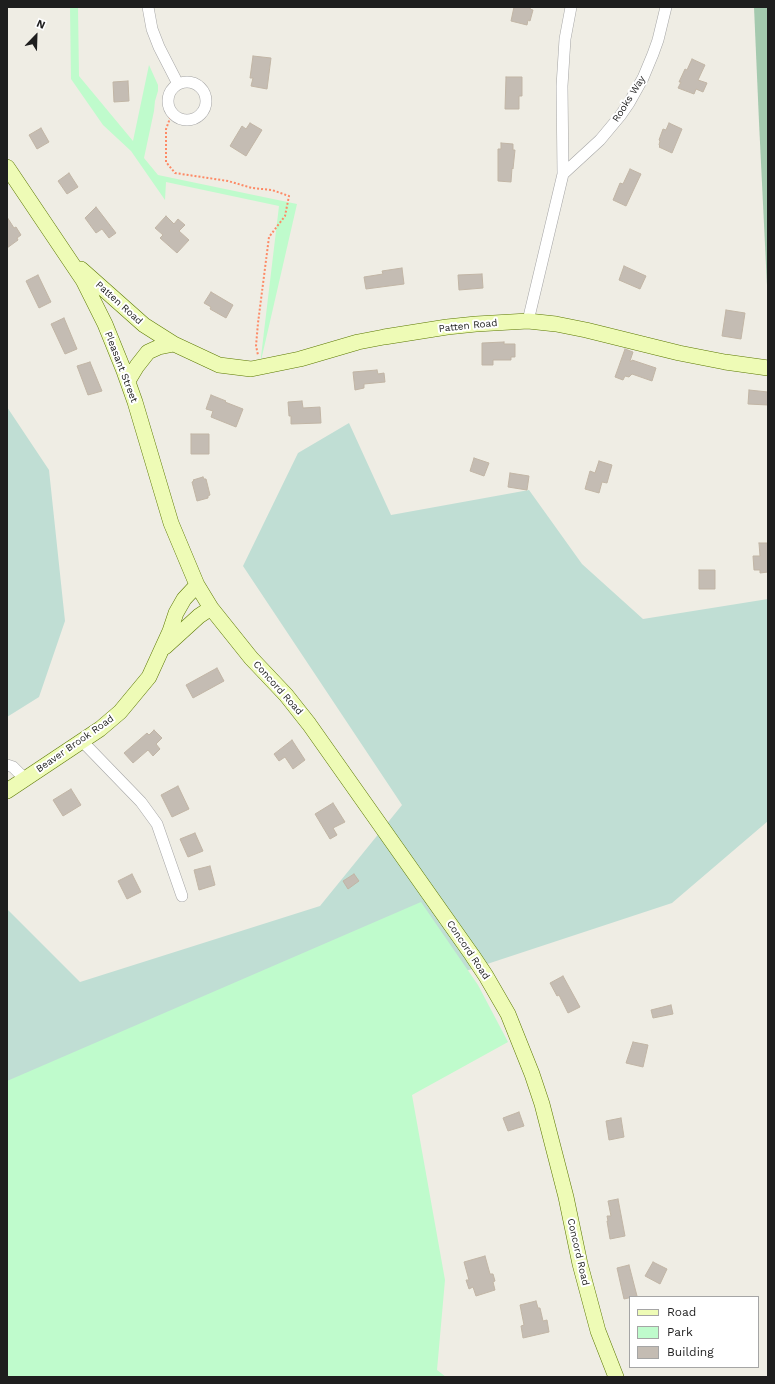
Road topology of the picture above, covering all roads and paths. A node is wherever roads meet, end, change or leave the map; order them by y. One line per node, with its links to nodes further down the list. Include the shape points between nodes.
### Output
1 (148, 7): 4 (street, via 159,47)
2 (571, 7): 7 (street, via 565,39 562,86)
3 (666, 7): 7 (street, Rooks Way, via 653,54 629,103 600,140)
4 (178, 84): 5 (street, via 170,94 169,107); 5 (street, via 190,82 200,87 206,104 201,114 190,120 177,117)
5 (172, 112): 11 (path, via 166,129 166,162 175,173 228,181 289,196 285,216 269,237 256,346)
6 (7, 166): 8 (main road, Pleasant Street)
7 (563, 174): 9 (street)
8 (68, 257): 10 (main road, Patten Road, via 144,325); 13 (main road, Pleasant Street, via 105,324)
9 (528, 321): 11 (main road, Patten Road, via 454,326 384,337 358,342 300,360); 12 (main road, Patten Road, via 556,324 679,353)
10 (174, 344): 11 (main road, Patten Road, via 219,365 251,369); 13 (main road, via 148,352)
11 (260, 366)
12 (768, 368)
13 (128, 381): 14 (main road, Pleasant Street, via 171,523)
14 (197, 585): 15 (main road, Concord Road); 16 (main road, Beaver Brook Road, via 184,599)
15 (211, 608): 16 (main road, Beaver Brook Road); 22 (main road, Concord Road, via 309,724 472,955 508,1014 542,1104 596,1324)
16 (162, 650): 17 (main road, Beaver Brook Road, via 149,677 120,712)
17 (82, 741): 19 (main road, Beaver Brook Road); 21 (street, via 141,802 157,824)
18 (7, 764): 19 (street)
19 (25, 779): 20 (main road, Beaver Brook Road)
20 (7, 791)
21 (182, 896)
22 (616, 1377)

